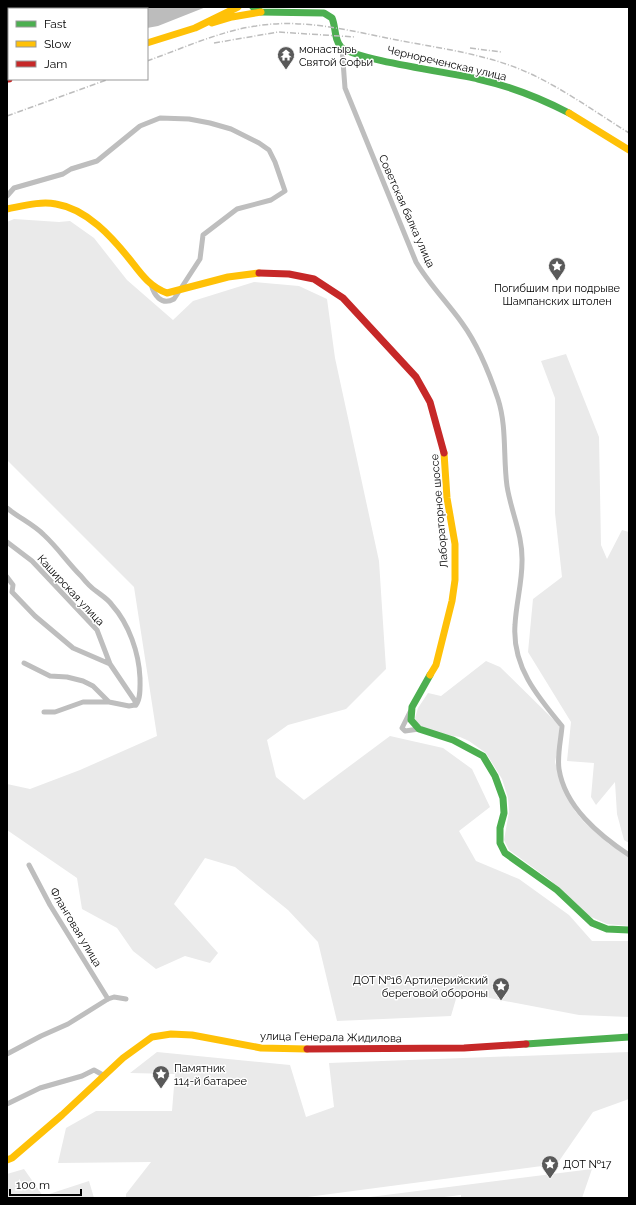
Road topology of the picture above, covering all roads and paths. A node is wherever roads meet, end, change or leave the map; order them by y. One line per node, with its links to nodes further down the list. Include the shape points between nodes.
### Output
1 (238, 7): 4 (main road)
2 (253, 7): 3 (main road)
3 (261, 12): 4 (main road); 6 (main road, via 328,14 334,21 336,40)
4 (195, 28): 5 (main road)
5 (148, 43)
6 (342, 48): 7 (main road, Чернореченская улица, via 373,58 502,86 570,112); 22 (street, Советская балка улица, via 345,88 416,262 472,338 498,399 510,505 522,546 515,625 516,654 523,672 562,726 559,770 574,805 591,826)
7 (629, 150)
8 (7, 196): 10 (street, via 14,188 97,161 140,126 160,118 210,123 231,129 259,143 269,150 286,191 272,200 237,209 203,235 200,259)
9 (7, 209): 10 (main road, Лабораторное шоссе, via 45,204 57,204 71,209 101,229 150,283 161,291)
10 (182, 289): 19 (main road, Лабораторное шоссе, via 228,277 262,273 290,274 314,279 343,298 416,377 430,402 444,449 455,544 456,580 436,665)
11 (7, 508): 18 (street, via 43,534 94,590 112,603 129,633 139,663 140,684 138,701)
12 (7, 542): 16 (street, Каширская улица, via 32,562 97,630)
13 (7, 577): 14 (street, via 12,585)
14 (10, 593): 16 (street, via 73,648)
15 (24, 663): 17 (street, via 50,676 83,680)
16 (110, 664): 18 (street, Каширская улица)
17 (109, 702): 18 (street, via 130,707); 20 (street, via 83,702 55,712)
18 (135, 703)
19 (411, 711): 21 (main road, via 411,720); 21 (street, via 402,728 405,731)
20 (44, 712)
21 (419, 729): 24 (main road, via 453,740 483,756 495,776 503,798 500,843 505,854 557,890 592,923 607,929)
22 (629, 855)
23 (29, 865): 25 (street, Фланговая улица)
24 (629, 930)
25 (108, 999): 26 (street); 28 (street, via 68,1024)
26 (126, 999)
27 (629, 1038): 29 (main road, улица Генерала Жидилова, via 464,1048 328,1050 261,1048 192,1035 171,1034 152,1037)
28 (7, 1054)
29 (103, 1075): 30 (street, via 94,1070 40,1088); 31 (main road, улица Генерала Жидилова, via 62,1115)
30 (7, 1104)
31 (7, 1160)

